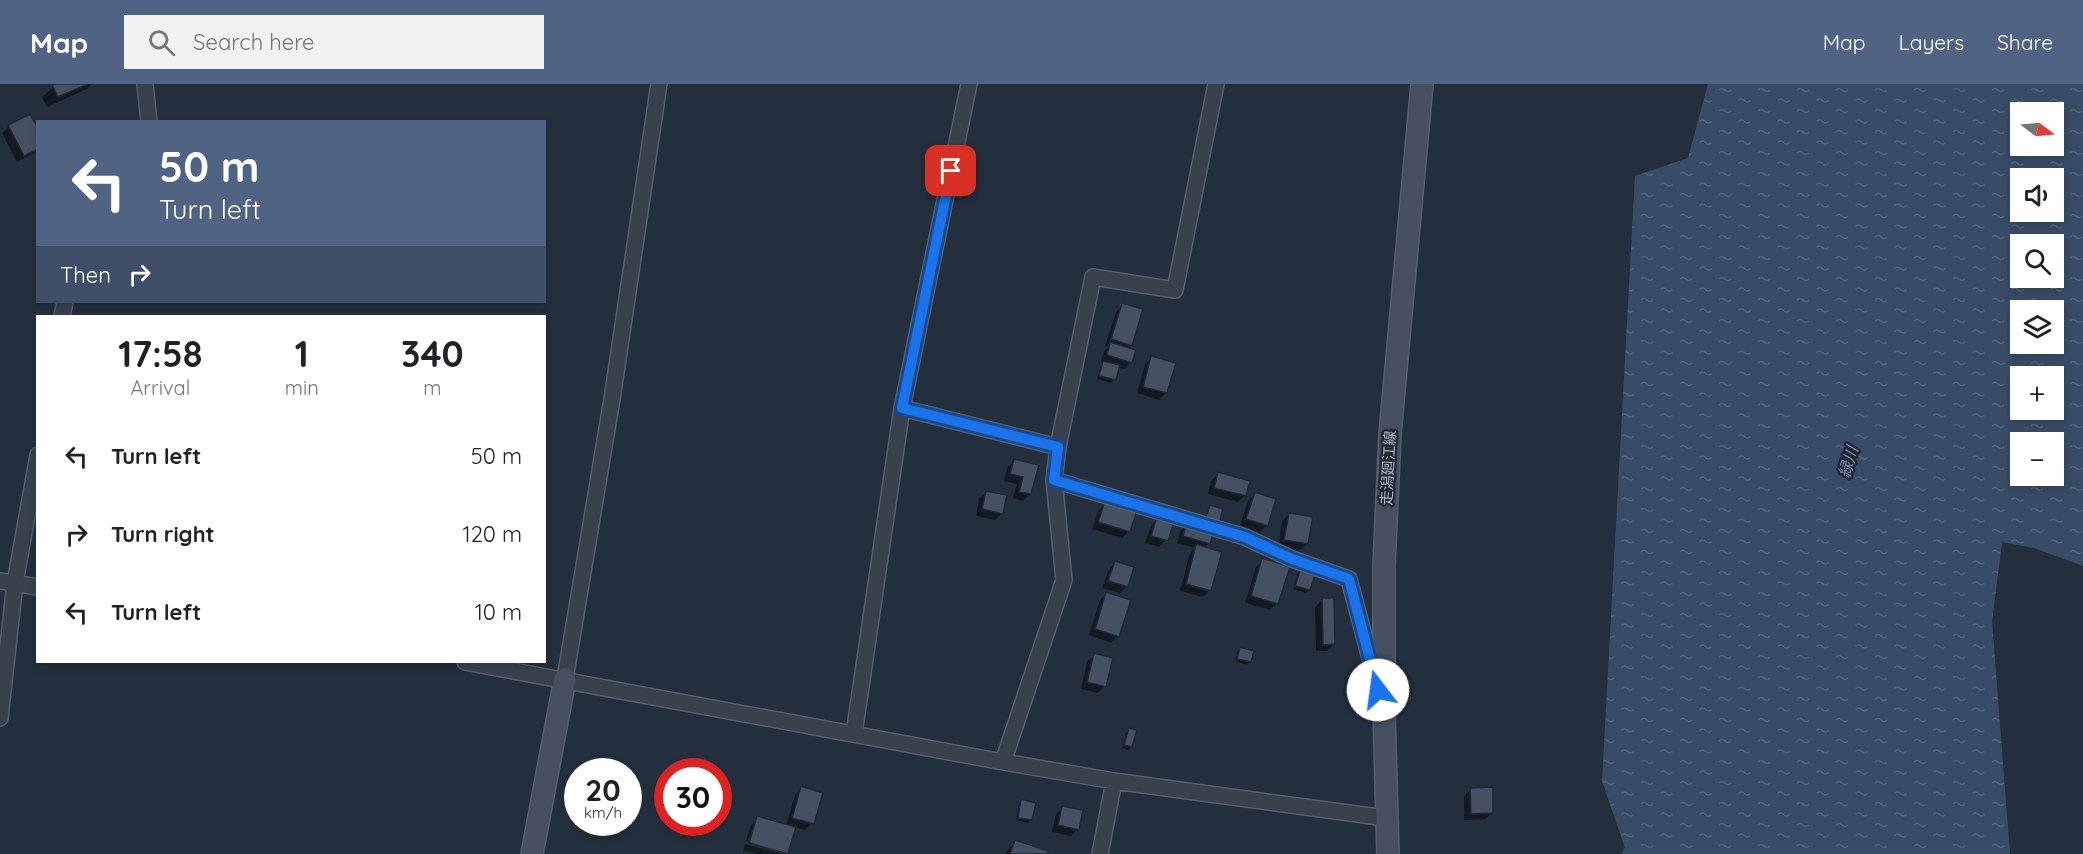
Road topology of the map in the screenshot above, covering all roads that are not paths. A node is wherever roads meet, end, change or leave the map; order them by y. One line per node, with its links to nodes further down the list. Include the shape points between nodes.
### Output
1 (145, 84): 6 (street)
2 (659, 84): 14 (street, via 612,399)
3 (969, 84): 7 (street)
4 (1216, 84): 8 (street, via 1175,290 1093,277)
5 (1422, 84): 15 (main road, 走潟廻江線, via 1390,434 1384,566)
6 (149, 120)
7 (902, 408): 8 (street); 17 (street)
8 (1058, 447): 10 (street)
9 (36, 463): 11 (street)
10 (1054, 480): 15 (street, via 1245,537 1349,579); 18 (street, via 1064,580)
11 (8, 582): 12 (street); 16 (street)
12 (36, 587)
13 (471, 663): 14 (street)
14 (564, 679): 17 (street); 21 (main road)
15 (1384, 712): 20 (main road, 走潟廻江線)
16 (0, 718)
17 (854, 734): 18 (street)
18 (1003, 762): 19 (street)
19 (1114, 781): 20 (street); 22 (street)
20 (1386, 818): 23 (main road, 走潟廻江線)
21 (532, 854)
22 (1100, 854)
23 (1388, 854)

